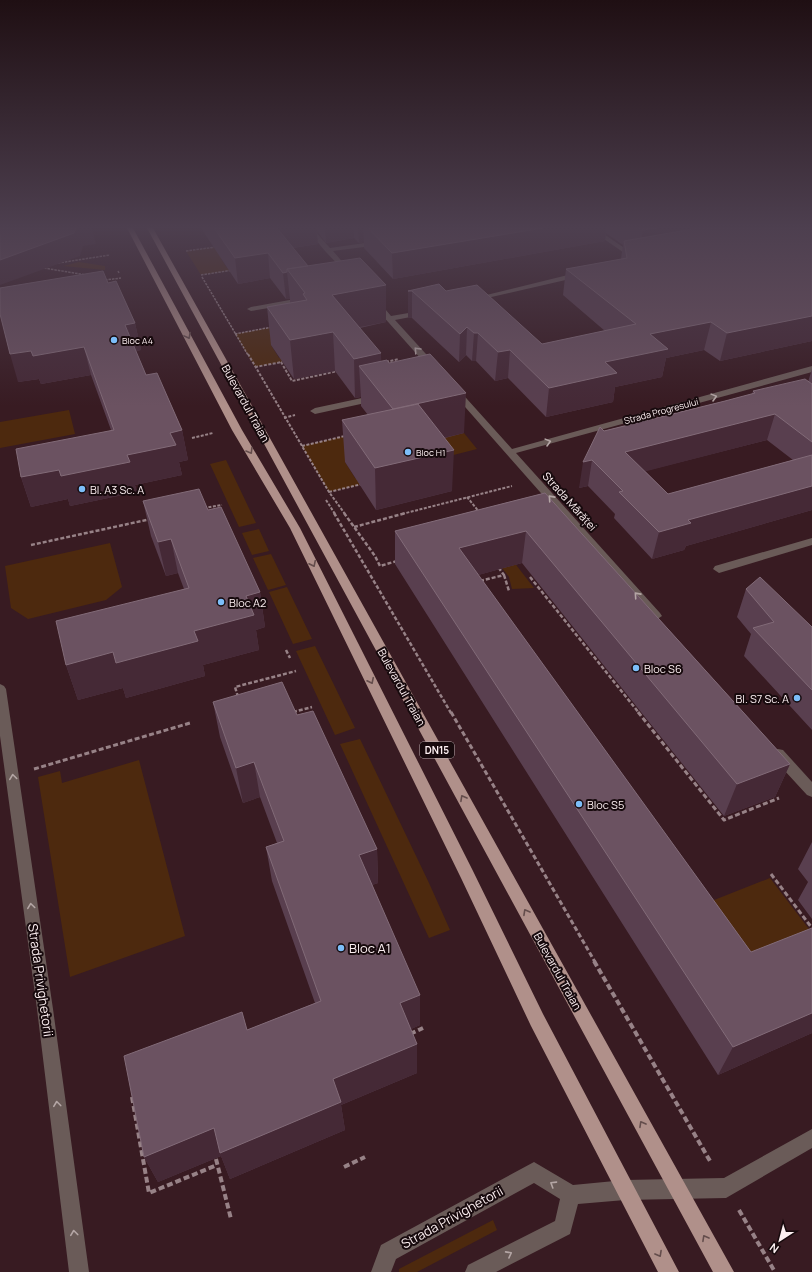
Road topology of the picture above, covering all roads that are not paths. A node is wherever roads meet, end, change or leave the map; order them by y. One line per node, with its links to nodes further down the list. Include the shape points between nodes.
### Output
1 (161, 287): 24 (main road, Bulevardul Traian / DN15, one-way to 24, via 237,430 295,528 467,874 536,1020)
2 (183, 287): 23 (main road, Bulevardul Traian / DN15, one-way to 2)
3 (523, 287): 6 (street)
4 (312, 298): 7 (street)
5 (371, 299): 9 (street, Strada Mărăței)
6 (467, 301)
7 (251, 309)
8 (429, 310): 9 (street)
9 (389, 320): 15 (street, Strada Mărăței, one-way to 9)
10 (812, 369): 11 (street, Strada Progresului)
11 (770, 381): 12 (street); 15 (street, Strada Progresului, one-way to 11)
12 (782, 390)
13 (382, 397): 14 (street)
14 (315, 411)
15 (510, 452): 18 (street, Strada Mărăței, one-way to 15)
16 (812, 541): 17 (street)
17 (719, 569)
18 (664, 625)
19 (0, 689): 26 (street, Strada Privighetorii, one-way to 19)
20 (770, 744): 21 (street)
21 (812, 792)
22 (812, 1138): 23 (street, via 726,1188)
23 (678, 1189): 24 (street); 30 (main road, Bulevardul Traian / DN15, one-way to 23)
24 (625, 1190): 25 (street); 29 (main road, Bulevardul Traian / DN15, one-way to 29)
25 (571, 1195): 27 (street, Strada Privighetorii, one-way to 27, via 534,1172 388,1252); 28 (street, one-way to 25, via 563,1227)
26 (79, 1272)
27 (381, 1272)
28 (474, 1272)
29 (669, 1272)
30 (724, 1272)

